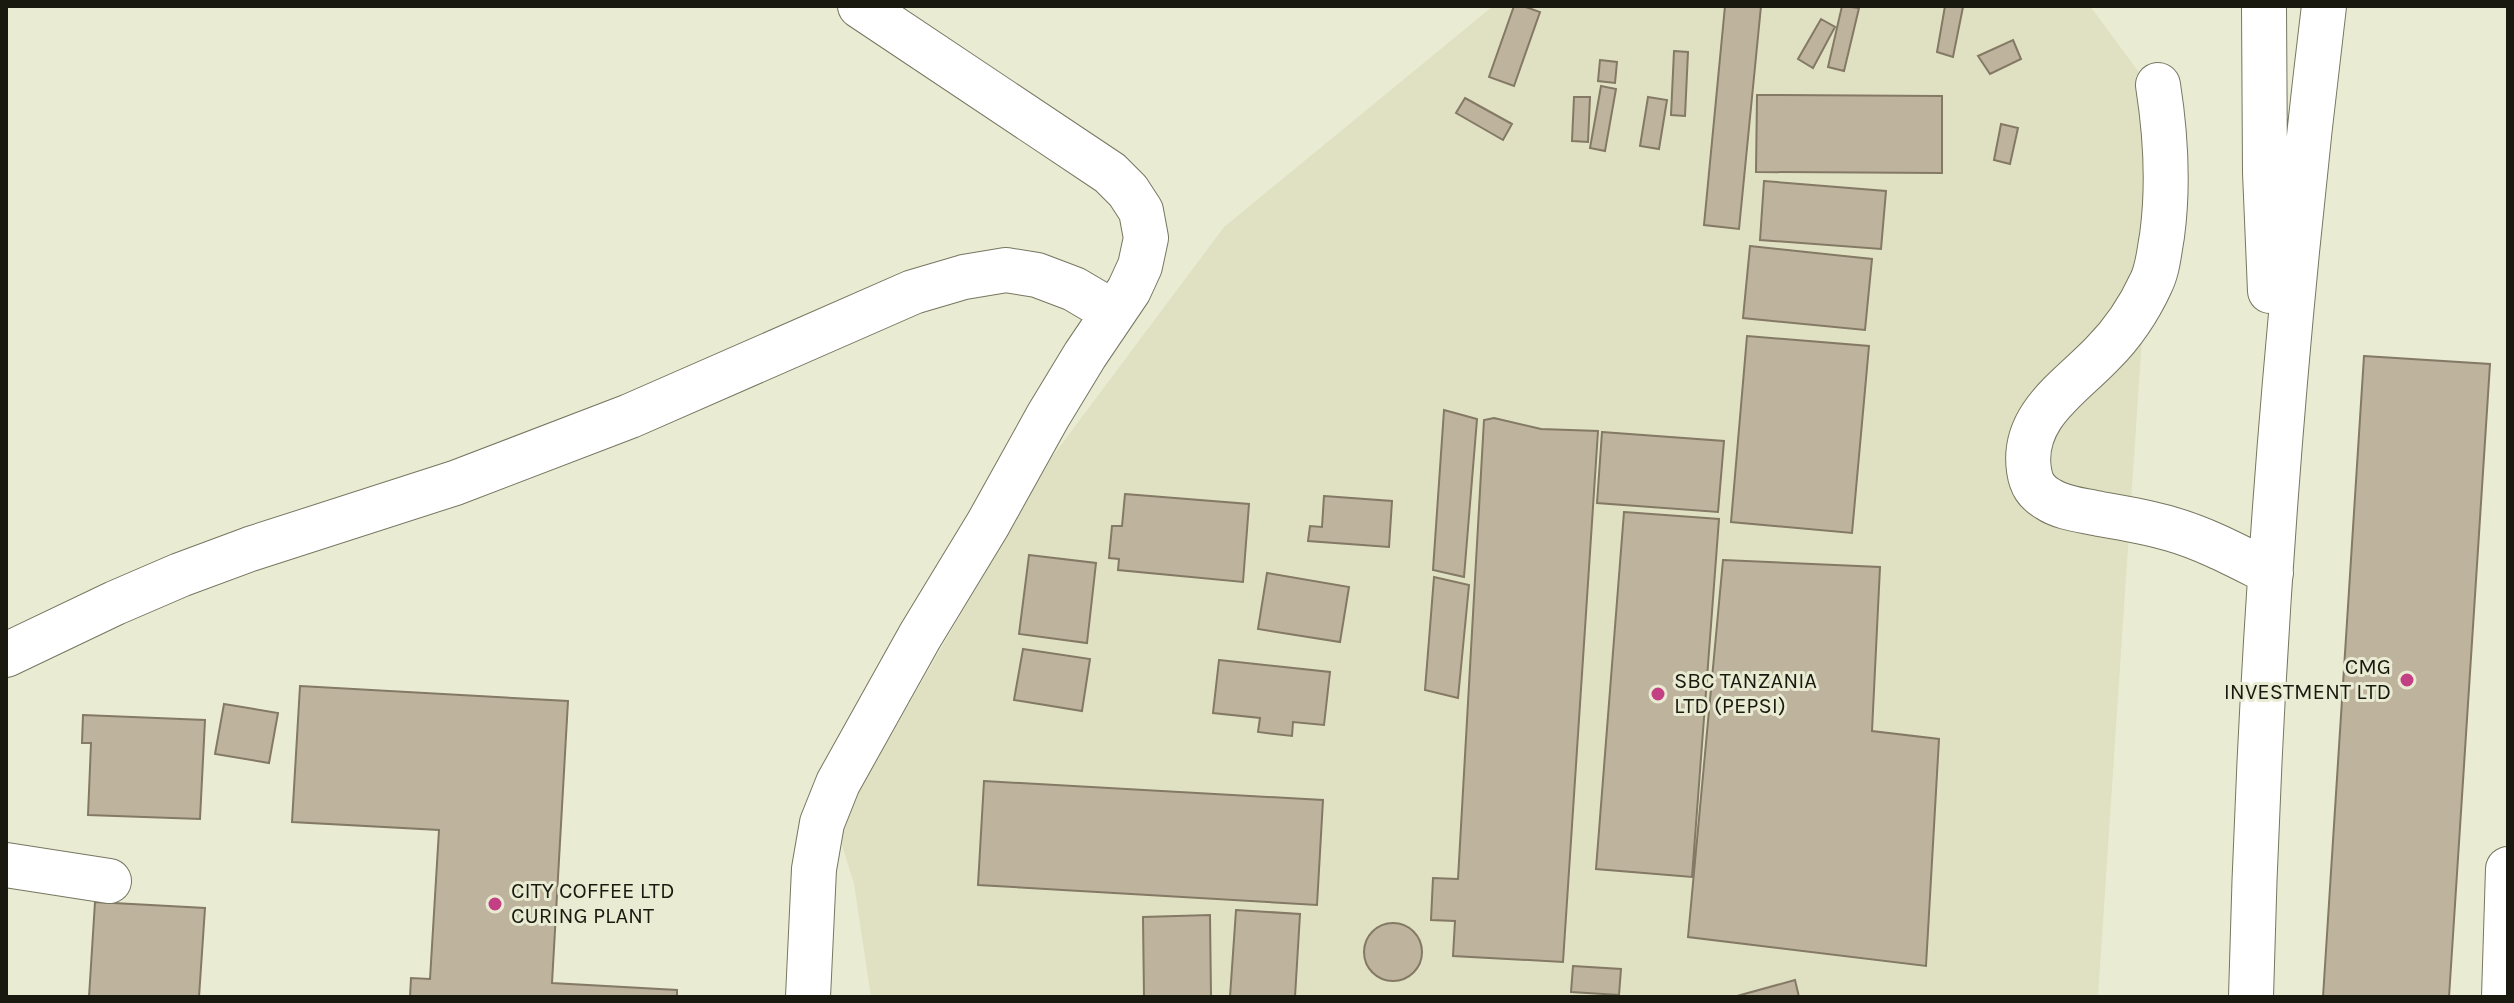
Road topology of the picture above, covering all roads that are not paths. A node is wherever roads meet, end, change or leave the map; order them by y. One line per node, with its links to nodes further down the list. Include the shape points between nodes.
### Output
1 (860, 6): 5 (lane, via 1110,173 1128,191 1141,211 1146,238 1140,266)
2 (2264, 6): 6 (lane, via 2268,274)
3 (2324, 6): 6 (lane)
4 (2158, 85): 7 (lane, via 2167,169 2152,281 2118,336 2035,424 2027,458 2032,485 2066,507 2174,530)
5 (1113, 312): 8 (lane, via 1062,284 1006,270 913,292 630,416 455,483 180,575); 12 (lane, via 838,783 822,823 814,869)
6 (2284, 393): 7 (lane)
7 (2271, 573): 13 (lane)
8 (6, 655)
9 (6, 865): 11 (lane)
10 (2508, 869): 14 (lane)
11 (109, 881)
12 (808, 997)
13 (2251, 997)
14 (2504, 997)

